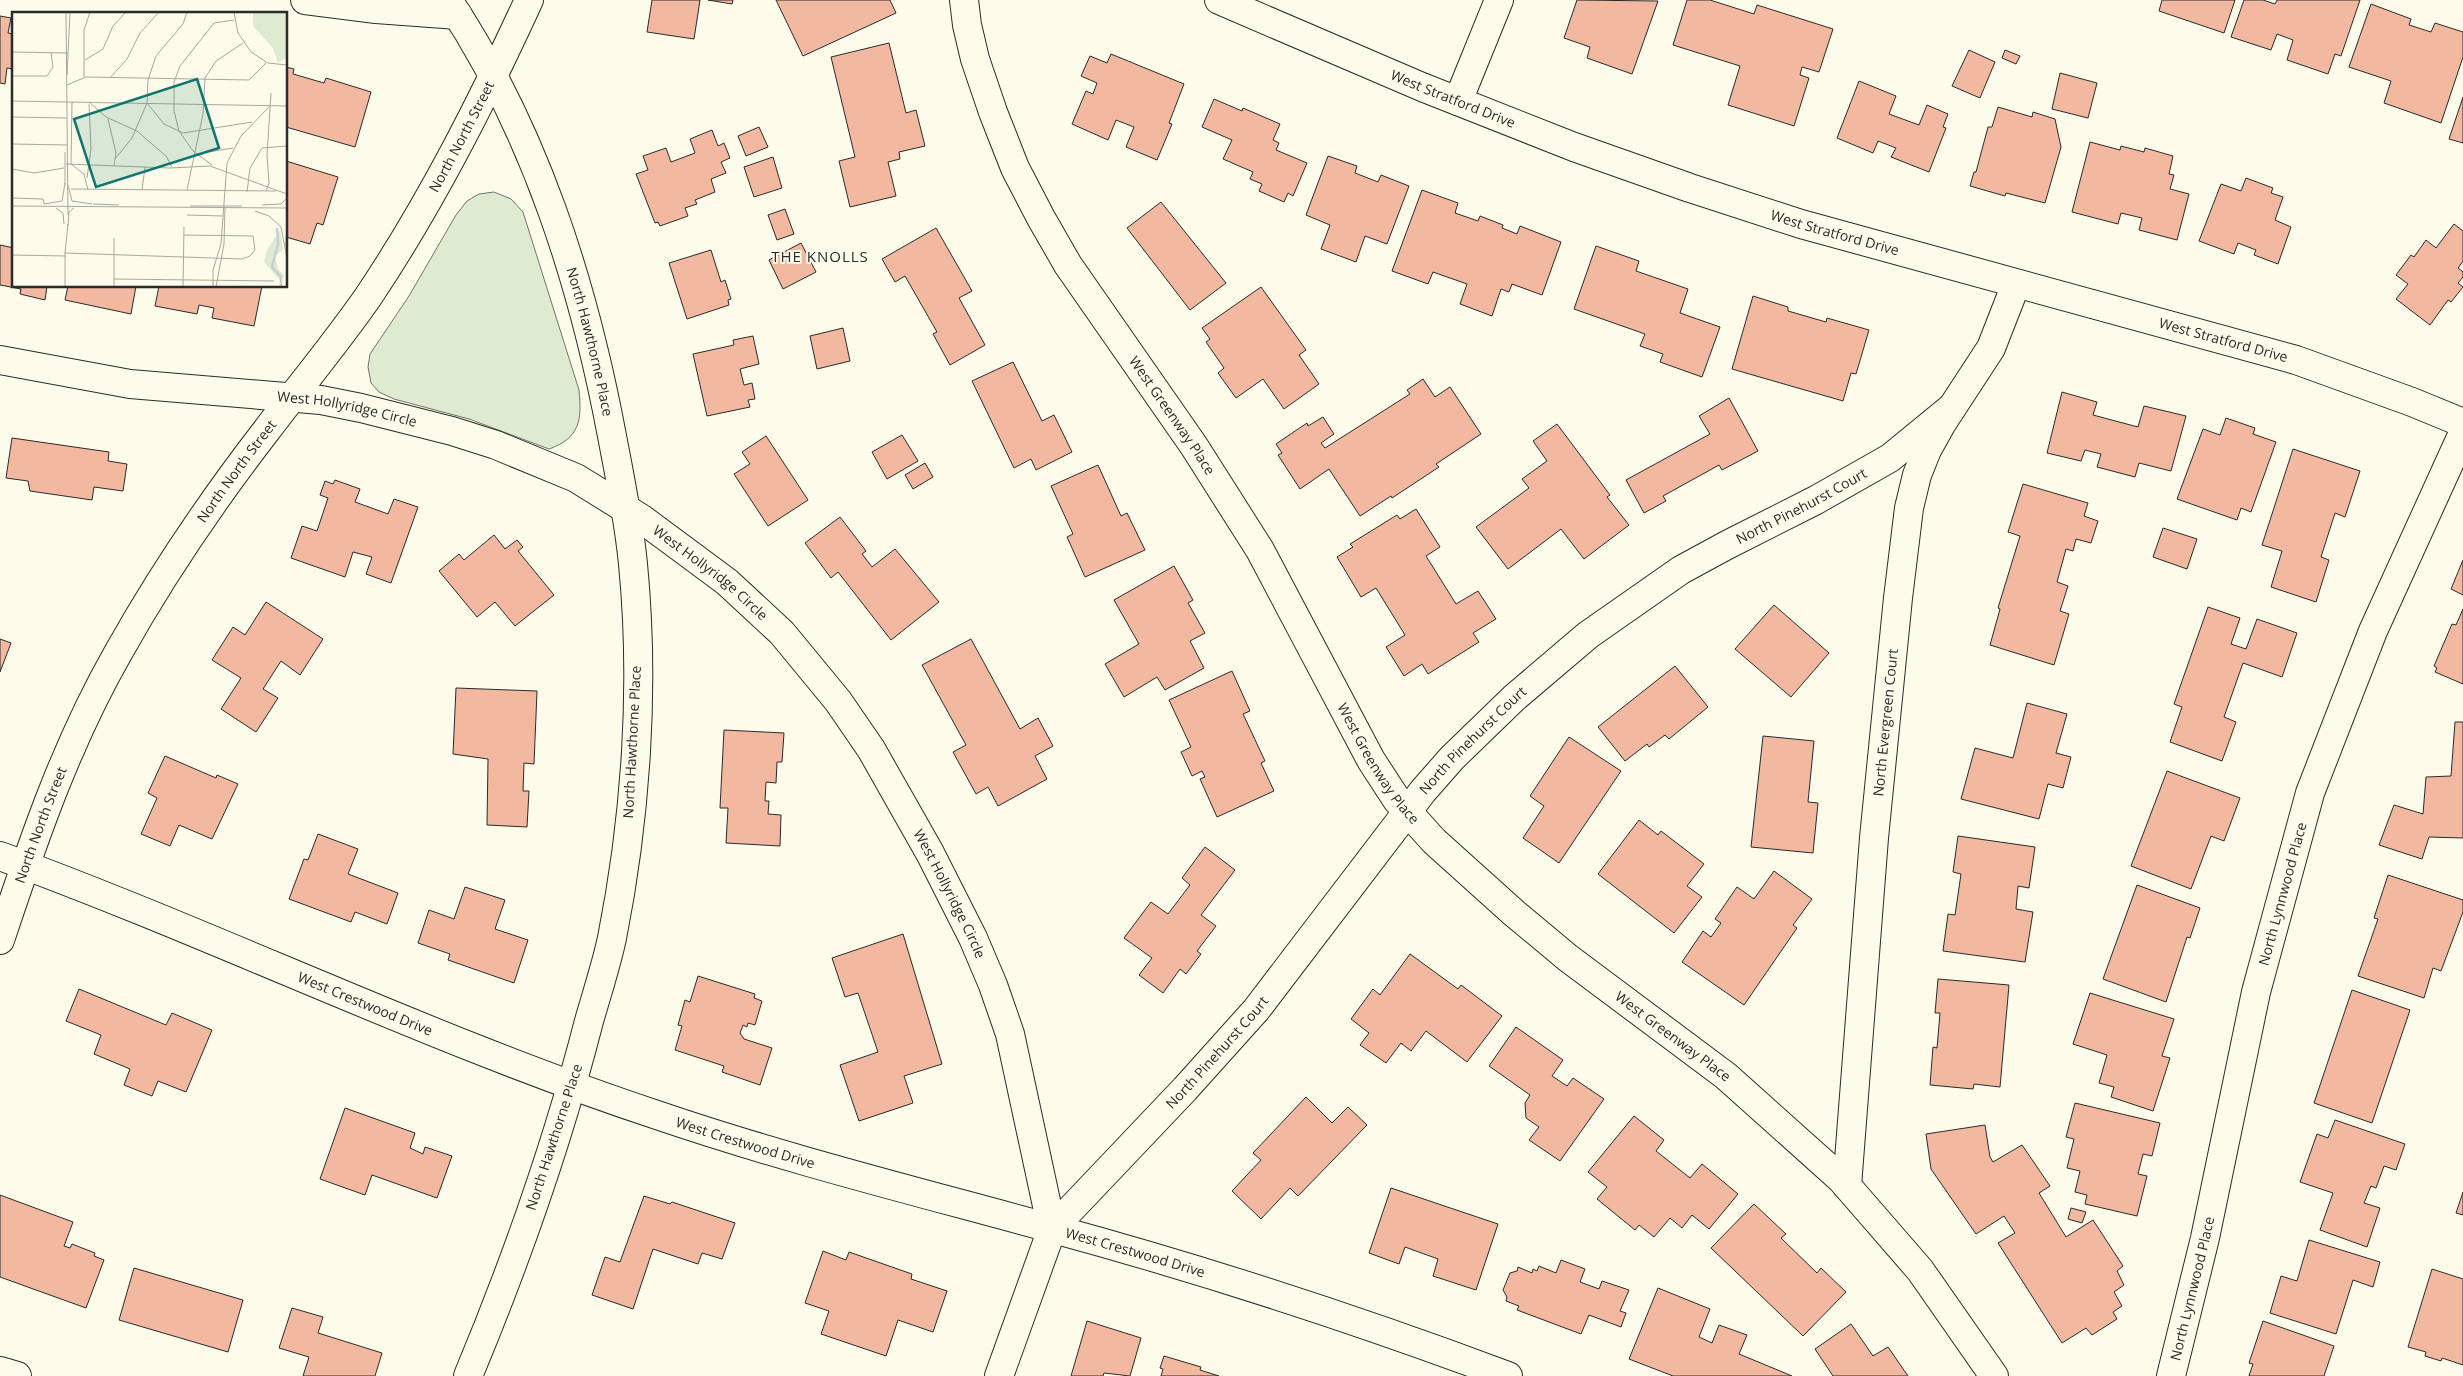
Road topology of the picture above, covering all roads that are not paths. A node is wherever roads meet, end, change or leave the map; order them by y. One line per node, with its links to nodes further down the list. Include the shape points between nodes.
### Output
1 (305, 0): 6 (street, via 391,10)
2 (529, 0): 7 (street, North North Street)
3 (964, 0): 16 (street, West Greenway Place, via 975,58 993,112 1015,168 1041,218 1068,265 1194,446 1260,550 1371,760)
4 (1219, 0): 8 (street, West Stratford Drive)
5 (1499, 0): 8 (street)
6 (453, 7): 7 (street, North Hawthorne Place)
7 (494, 75): 11 (street, North North Street, via 398,252); 15 (street, North Hawthorne Place, via 525,140 580,295)
8 (1458, 101): 9 (street, West Stratford Drive, via 1574,147 1748,207)
9 (2016, 284): 12 (street, North Evergreen Court, via 1991,348); 13 (street, West Stratford Drive, via 2296,360)
10 (0, 360): 11 (street, West Hollyridge Circle, via 130,384)
11 (293, 396): 15 (street, West Hollyridge Circle, via 367,409 474,438 556,468); 17 (street, North North Street, via 179,553 117,654)
12 (1951, 408): 16 (street, North Pinehurst Court, via 1890,458 1681,570 1588,635 1524,689 1452,758); 20 (street, North Evergreen Court, via 1934,435 1917,475 1904,538 1874,838)
13 (2463, 424)
14 (2463, 433): 28 (street, North Lynnwood Place, via 2372,631 2310,793 2256,992 2205,1238)
15 (626, 508): 19 (street, North Hawthorne Place, via 634,565 636,638 637,701 632,790 624,867 611,942); 21 (street, West Hollyridge Circle, via 709,567 782,633 838,701 884,772 930,853 993,985 1016,1054)
16 (1406, 813): 20 (street, West Greenway Place, via 1514,913 1568,958 1726,1076); 21 (street, North Pinehurst Court, via 1256,1010)
17 (12, 861): 18 (street, North North Street); 19 (street, West Crestwood Drive, via 216,941 420,1028)
18 (0, 940)
19 (572, 1086): 21 (street, West Crestwood Drive, via 769,1151); 24 (street, North Hawthorne Place, via 510,1269)
20 (1847, 1186): 27 (street, West Greenway Place, via 1920,1270)
21 (1052, 1229): 25 (street); 26 (street, West Crestwood Drive, via 1284,1299)
22 (0, 1371): 23 (street)
23 (17, 1376)
24 (468, 1376)
25 (999, 1376)
26 (1508, 1376)
27 (1994, 1376)
28 (2171, 1376)

